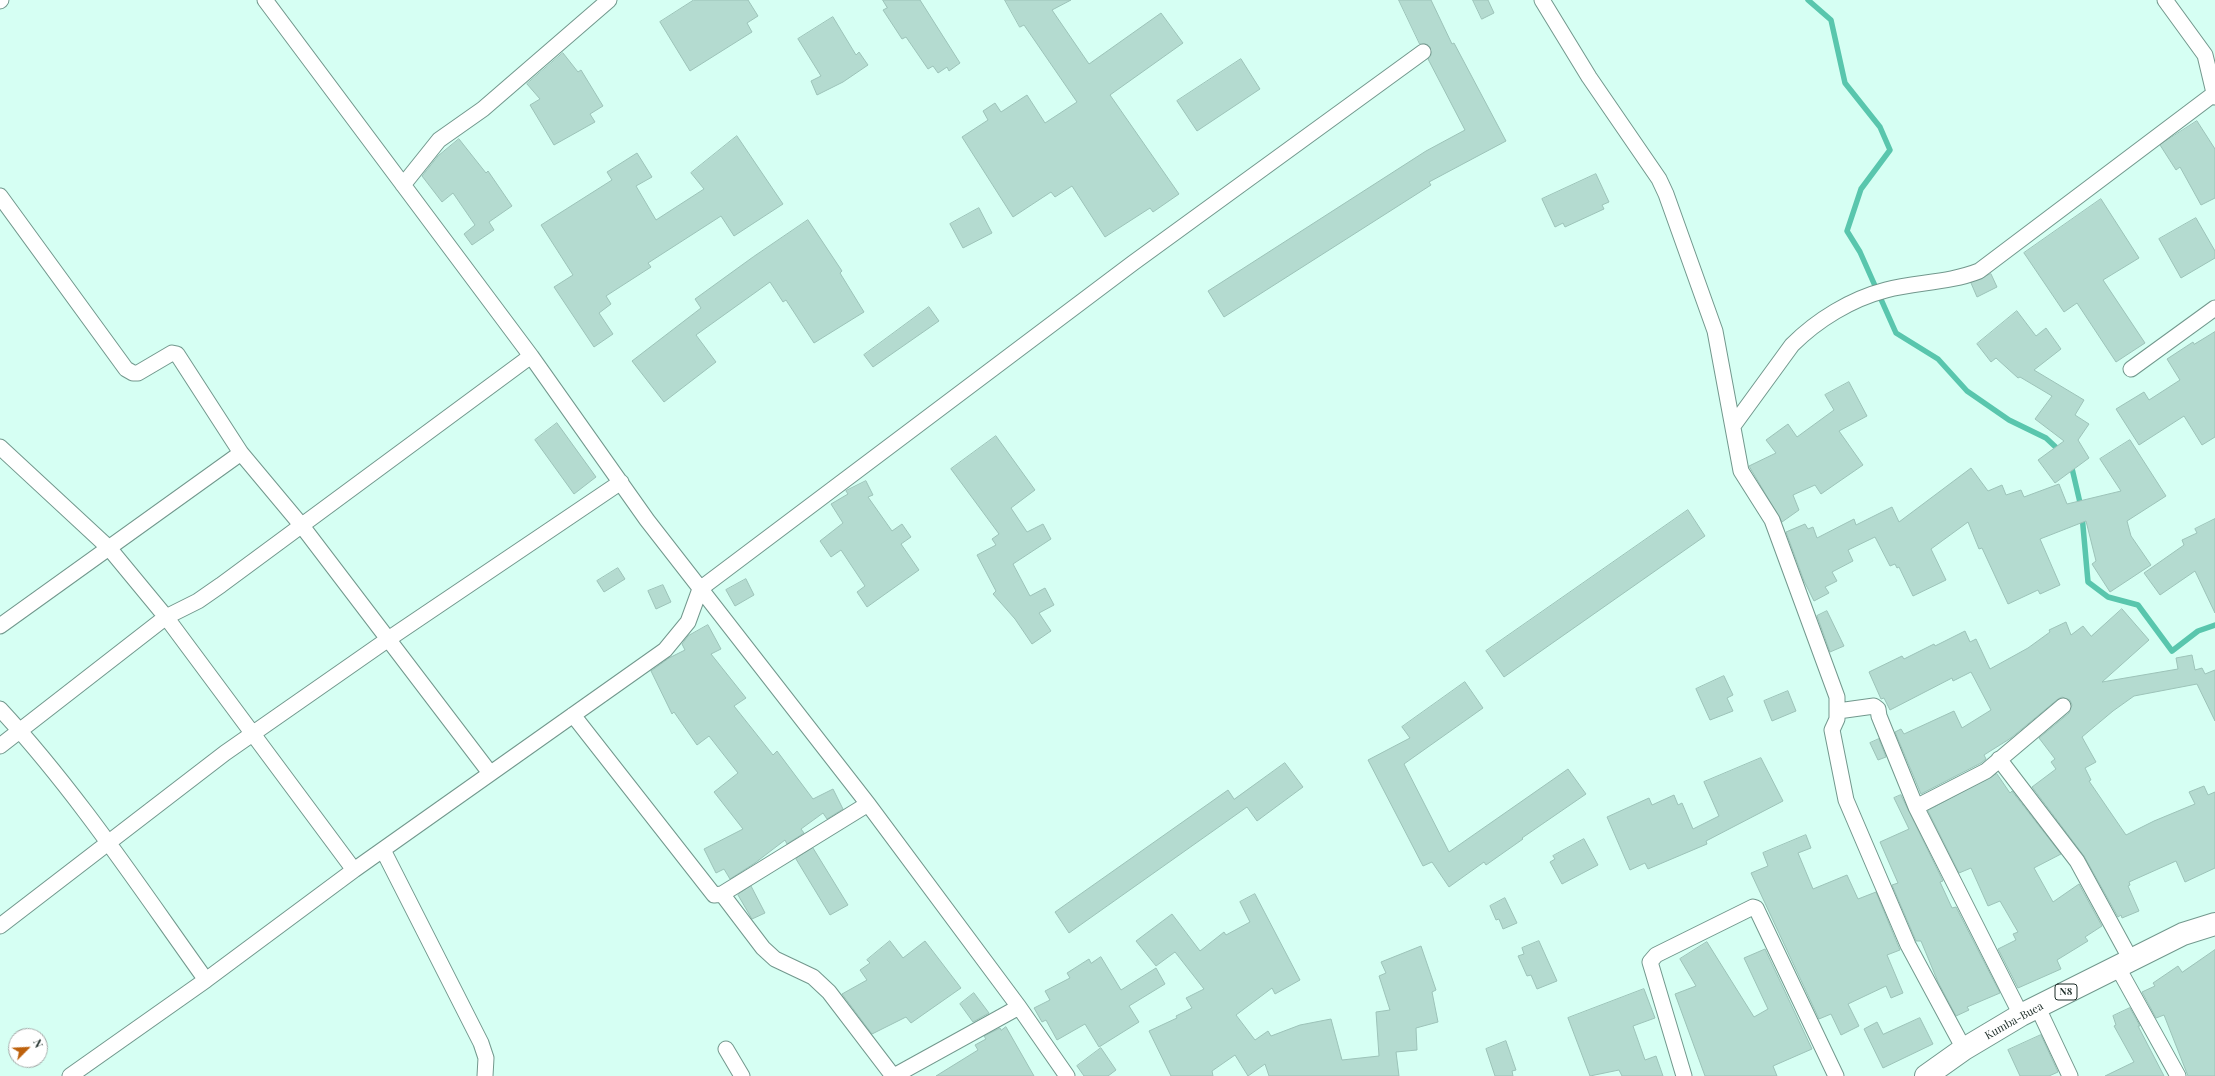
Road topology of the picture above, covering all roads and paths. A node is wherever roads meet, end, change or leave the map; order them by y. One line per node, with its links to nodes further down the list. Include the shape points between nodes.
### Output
1 (264, 0): 7 (street)
2 (609, 0): 7 (street, via 483,108 439,140)
3 (1542, 0): 12 (street, via 1589,77 1659,179 1711,318)
4 (2166, 0): 6 (street, via 2205,55)
5 (1423, 52): 18 (street, via 1133,263)
6 (2214, 95): 12 (street, via 1978,271 1962,277 1886,290 1856,300 1833,313 1792,345)
7 (403, 184): 10 (street)
8 (0, 196): 14 (street, via 126,368 138,373 175,352)
9 (2215, 308): 11 (street)
10 (531, 356): 15 (street); 16 (street)
11 (2131, 369)
12 (1733, 426): 24 (street, via 1741,471 1779,535 1837,697)
13 (0, 447): 17 (street)
14 (241, 453): 16 (street); 17 (street)
15 (621, 482): 18 (street); 21 (street)
16 (302, 526): 19 (street, via 198,601); 21 (street)
17 (109, 548): 19 (street); 20 (street)
18 (700, 589): 25 (street, via 688,622 665,650); 31 (street)
19 (166, 617): 26 (street); 27 (street)
20 (0, 626)
21 (387, 640): 27 (street); 30 (street)
22 (2063, 706): 29 (street)
23 (0, 709): 26 (street)
24 (1838, 711): 32 (street, via 1874,706 1878,709); 44 (street, via 1832,730 1846,800 1908,945)
25 (573, 715): 30 (street); 36 (street, via 708,888 714,895)
26 (20, 731): 28 (street); 33 (street)
27 (252, 734): 33 (street); 35 (street)
28 (0, 746)
29 (1999, 759): 32 (street, via 1986,771); 39 (street, via 2077,861)
30 (490, 773): 34 (street)
31 (868, 804): 36 (street); 41 (street)
32 (1916, 807): 42 (street)
33 (108, 842): 38 (street); 40 (street)
34 (383, 850): 35 (street); 46 (street, via 481,1043 486,1058)
35 (354, 870): 40 (street)
36 (722, 894): 48 (street, via 763,948 775,959 813,977 829,992)
37 (2215, 924): 39 (highway, Kumba-Buea / N8, via 2183,934)
38 (0, 926)
39 (2124, 963): 42 (highway, Kumba-Buea / N8); 54 (street)
40 (206, 980): 45 (street)
41 (1019, 1007): 48 (street); 49 (street)
42 (2030, 1012): 44 (highway, Kumba-Buea / N8); 53 (street)
43 (726, 1049): 47 (street)
44 (1964, 1049): 52 (highway, Kumba-Buea / N8)
45 (70, 1076)
46 (485, 1076)
47 (742, 1076)
48 (894, 1076)
49 (1067, 1076)
50 (1684, 1076): 51 (street, via 1650,962 1656,955 1753,907 1756,908)
51 (1836, 1076)
52 (1929, 1076)
53 (2070, 1076)
54 (2178, 1076)

